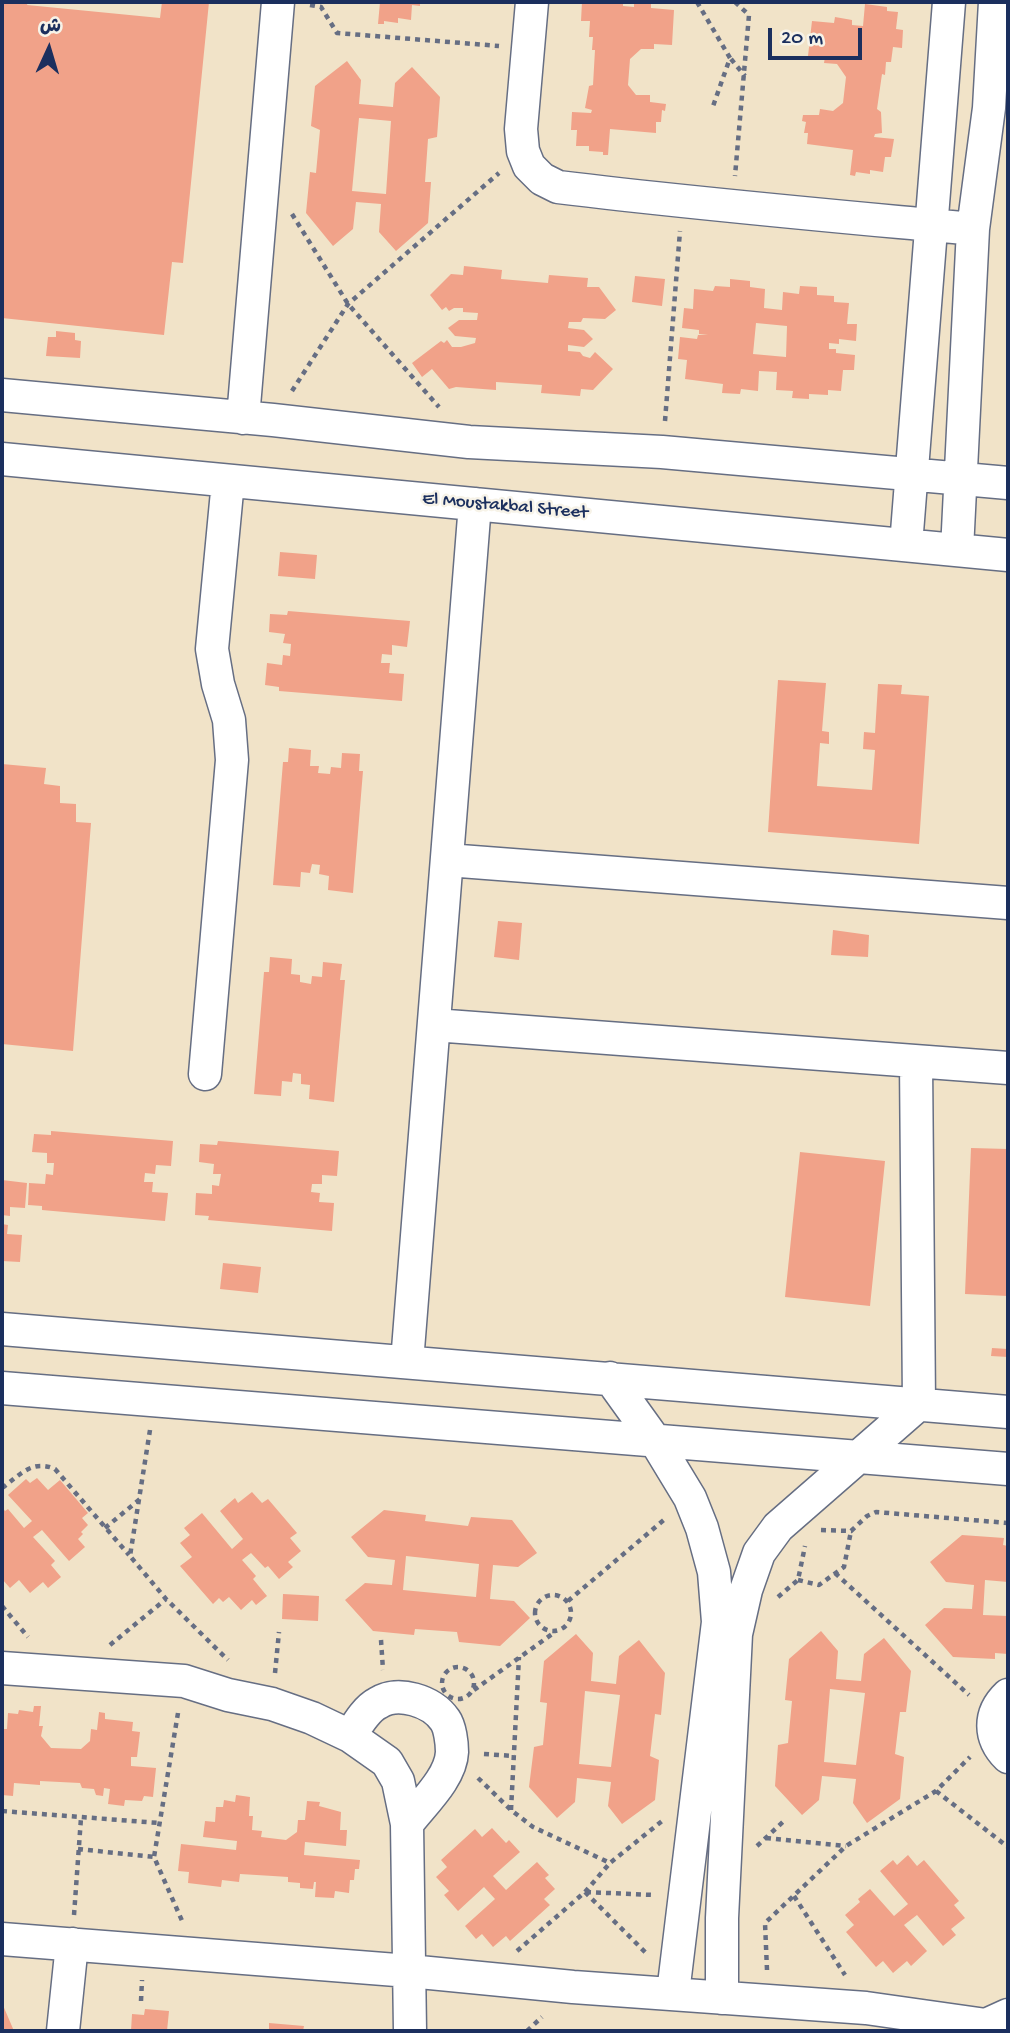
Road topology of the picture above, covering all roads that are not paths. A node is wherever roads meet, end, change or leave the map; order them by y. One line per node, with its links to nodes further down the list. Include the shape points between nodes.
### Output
1 (532, 2): 6 (street, via 521,129 529,166 542,179 558,187 682,202)
2 (949, 2): 6 (street)
3 (995, 2): 5 (street)
4 (289, 3): 9 (street)
5 (998, 109): 7 (street)
6 (930, 225): 7 (street); 11 (street)
7 (973, 229): 12 (street)
8 (2, 395): 9 (street)
9 (258, 419): 11 (street, via 469,442 662,452)
10 (2, 459): 13 (street, El Moustakbal Street)
11 (912, 474): 12 (street); 16 (street)
12 (962, 479): 14 (street); 17 (street)
13 (228, 481): 15 (street, El Moustakbal Street); 24 (street, via 212,649 229,720 232,760)
14 (1008, 483)
15 (475, 504): 16 (street, El Moustakbal Street); 19 (street)
16 (906, 545): 17 (street, El Moustakbal Street)
17 (957, 550): 18 (street, El Moustakbal Street)
18 (1008, 555)
19 (447, 860): 20 (street); 21 (street)
20 (1008, 903)
21 (434, 1026): 22 (street); 26 (street)
22 (916, 1062): 23 (street); 29 (street)
23 (1008, 1068)
24 (205, 1074)
25 (2, 1329): 26 (street)
26 (407, 1362): 27 (street)
27 (610, 1378): 29 (street); 31 (street)
28 (2, 1388): 31 (street)
29 (919, 1404): 30 (street); 32 (street)
30 (1008, 1412)
31 (656, 1442): 32 (street); 40 (street, via 690,1498 702,1528 714,1572 718,1622)
32 (861, 1456): 33 (street); 41 (street, via 778,1527 759,1553 746,1590 736,1634)
33 (1008, 1469)
34 (2, 1668): 35 (street, via 184,1681 272,1704)
35 (350, 1735): 36 (street, via 387,1762 398,1781); 36 (street, via 374,1704 385,1699 418,1700 445,1721 452,1753 447,1770)
36 (407, 1824): 39 (street)
37 (2, 1939): 38 (street)
38 (72, 1944): 39 (street); 43 (street)
39 (409, 1971): 40 (street); 44 (street)
40 (674, 1988): 41 (street)
41 (722, 1998): 42 (street, via 866,2008 986,2025)
42 (1008, 2013): 45 (street)
43 (63, 2031)
44 (410, 2031)
45 (1004, 2031)

